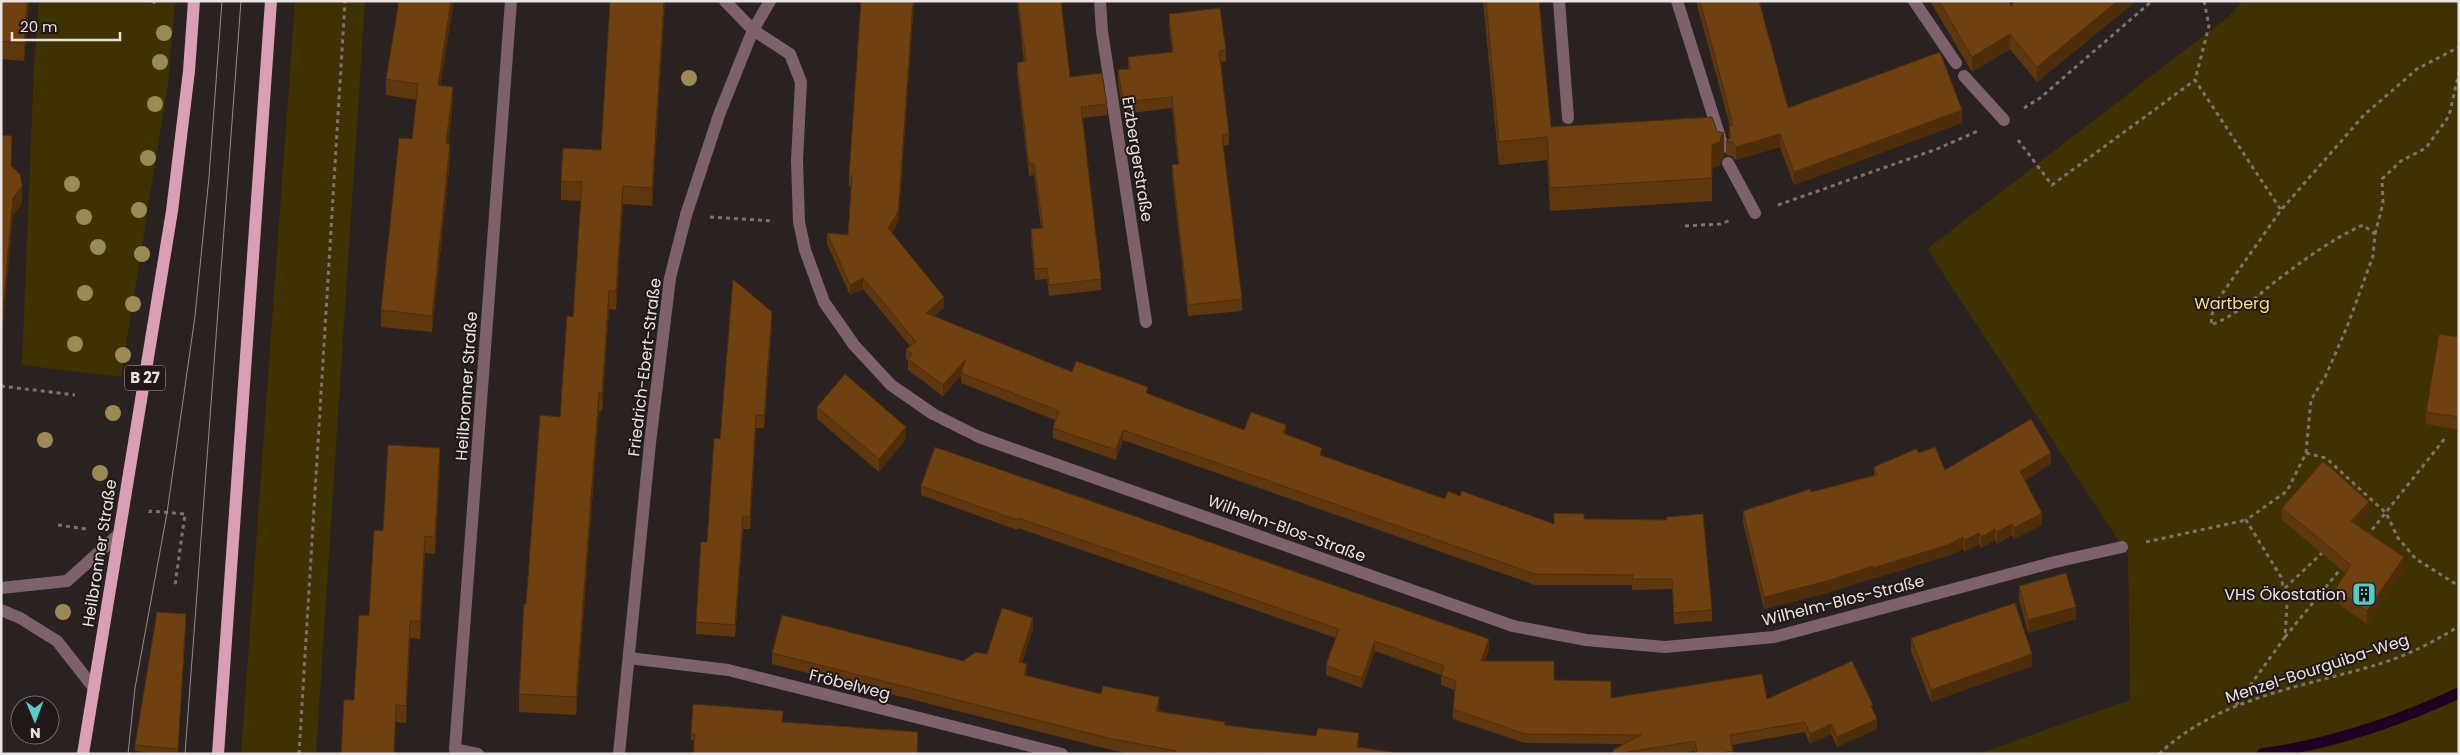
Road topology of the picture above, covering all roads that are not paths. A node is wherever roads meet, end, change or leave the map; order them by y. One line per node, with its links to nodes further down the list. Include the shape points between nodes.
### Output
1 (194, 1): 19 (main road, Heilbronner Straße / B 27, via 172,211)
2 (271, 1): 26 (main road)
3 (511, 1): 27 (street, Heilbronner Straße, via 454,749)
4 (725, 1): 10 (street, Wilhelm-Blos-Straße)
5 (770, 1): 10 (street, Friedrich-Ebert-Straße)
6 (1100, 1): 18 (street, Erzbergerstraße)
7 (1559, 1): 13 (street)
8 (1677, 1): 15 (street)
9 (1914, 1): 11 (street)
10 (753, 30): 20 (street, Wilhelm-Blos-Straße, via 790,54 801,82 797,160 799,222 805,250 824,302 854,345 891,385 933,414 979,436 1513,626 1586,640 1665,647 1774,637); 23 (street, Friedrich-Ebert-Straße, via 719,115 686,215 670,278)
11 (1956, 63)
12 (1964, 76): 14 (street)
13 (1568, 118)
14 (2004, 120)
15 (1723, 148)
16 (1728, 163): 17 (street)
17 (1755, 213)
18 (1146, 322)
19 (119, 534): 21 (street, via 67,581); 24 (main road, Heilbronner Straße / B 27)
20 (2122, 547)
21 (1, 588)
22 (1, 610): 24 (street, via 57,641)
23 (629, 658): 28 (street, Friedrich-Ebert-Straße); 29 (street, Fröbelweg, via 728,670)
24 (94, 688): 25 (main road, Heilbronner Straße / B 27)
25 (82, 754)
26 (218, 754)
27 (478, 754)
28 (619, 754)
29 (1062, 754)

